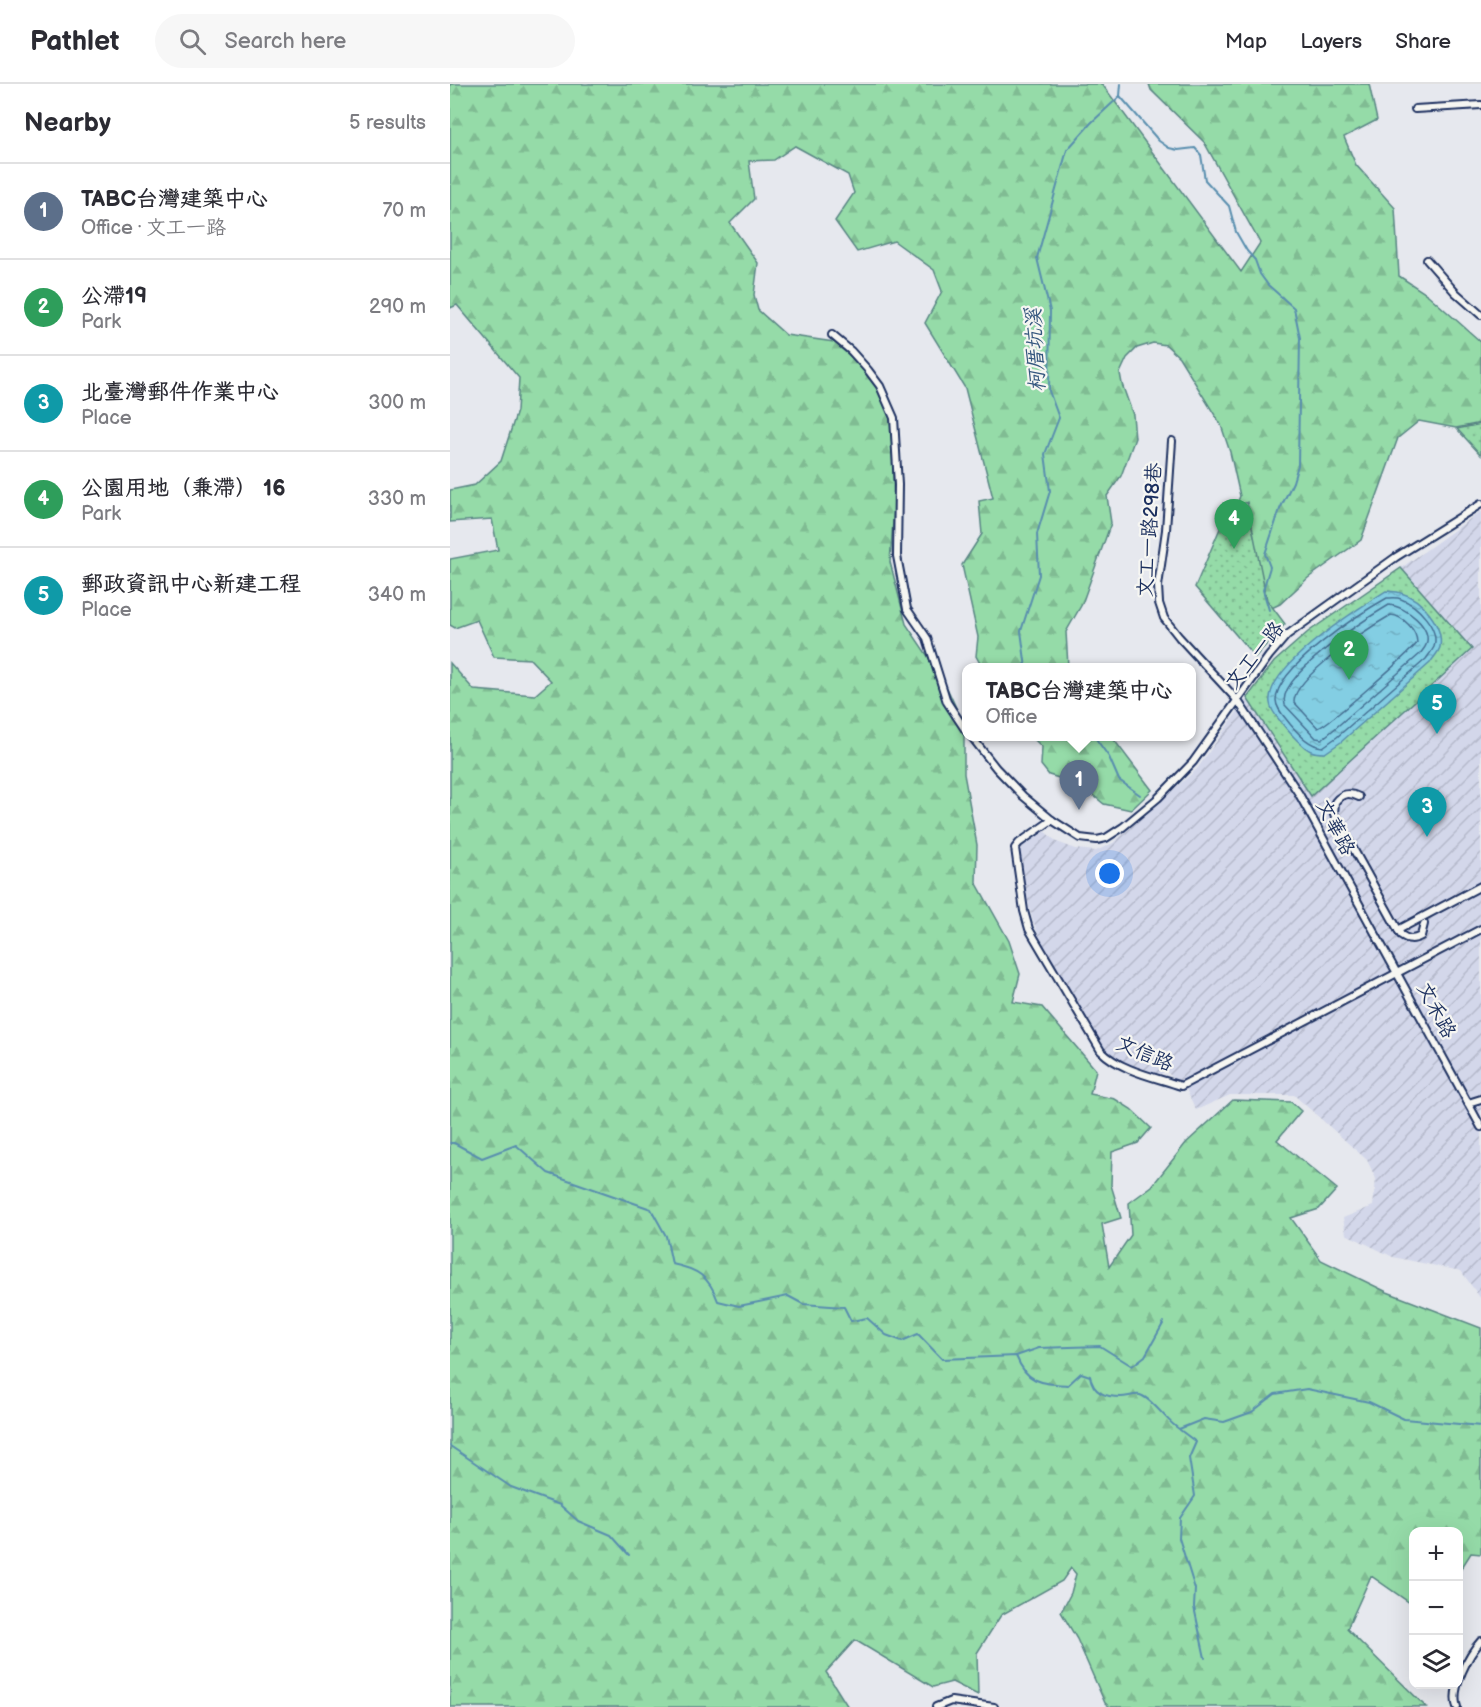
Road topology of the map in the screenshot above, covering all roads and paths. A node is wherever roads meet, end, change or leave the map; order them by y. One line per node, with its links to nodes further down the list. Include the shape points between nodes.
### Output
1 (1481, 105): 2 (street)
2 (1415, 109)
3 (1427, 260): 4 (street)
4 (1481, 315)
5 (832, 335): 9 (street, via 880,386 894,418 897,556 905,600 927,638 947,702)
6 (1172, 441): 8 (street, 文工一路298巷, via 1159,603 1164,618 1179,637)
7 (1481, 504): 8 (street, 文工一路, via 1396,557 1287,635)
8 (1238, 701): 12 (street, 文工一路, via 1194,762 1115,833 1097,840 1080,838); 17 (street, 文華路, via 1299,794)
9 (962, 725)
10 (975, 741): 12 (street, 文工一路, via 1023,796)
11 (1359, 797): 16 (street, via 1342,795 1335,802 1334,814)
12 (1052, 820): 17 (street, 文信路, via 1015,848 1029,929 1096,1045 1122,1066 1181,1086)
13 (1481, 886): 16 (street)
14 (1424, 924): 16 (street, via 1420,936 1411,940)
15 (1481, 929): 17 (street, 文信路)
16 (1398, 930)
17 (1397, 973): 19 (street, 文禾路)
18 (1481, 1099): 19 (street)
19 (1468, 1103): 20 (street, 文禾路)
20 (1481, 1127)
21 (1481, 1641): 24 (street, via 1460,1677)
22 (936, 1707): 23 (street, via 951,1701)
23 (994, 1707)
24 (1456, 1707)

